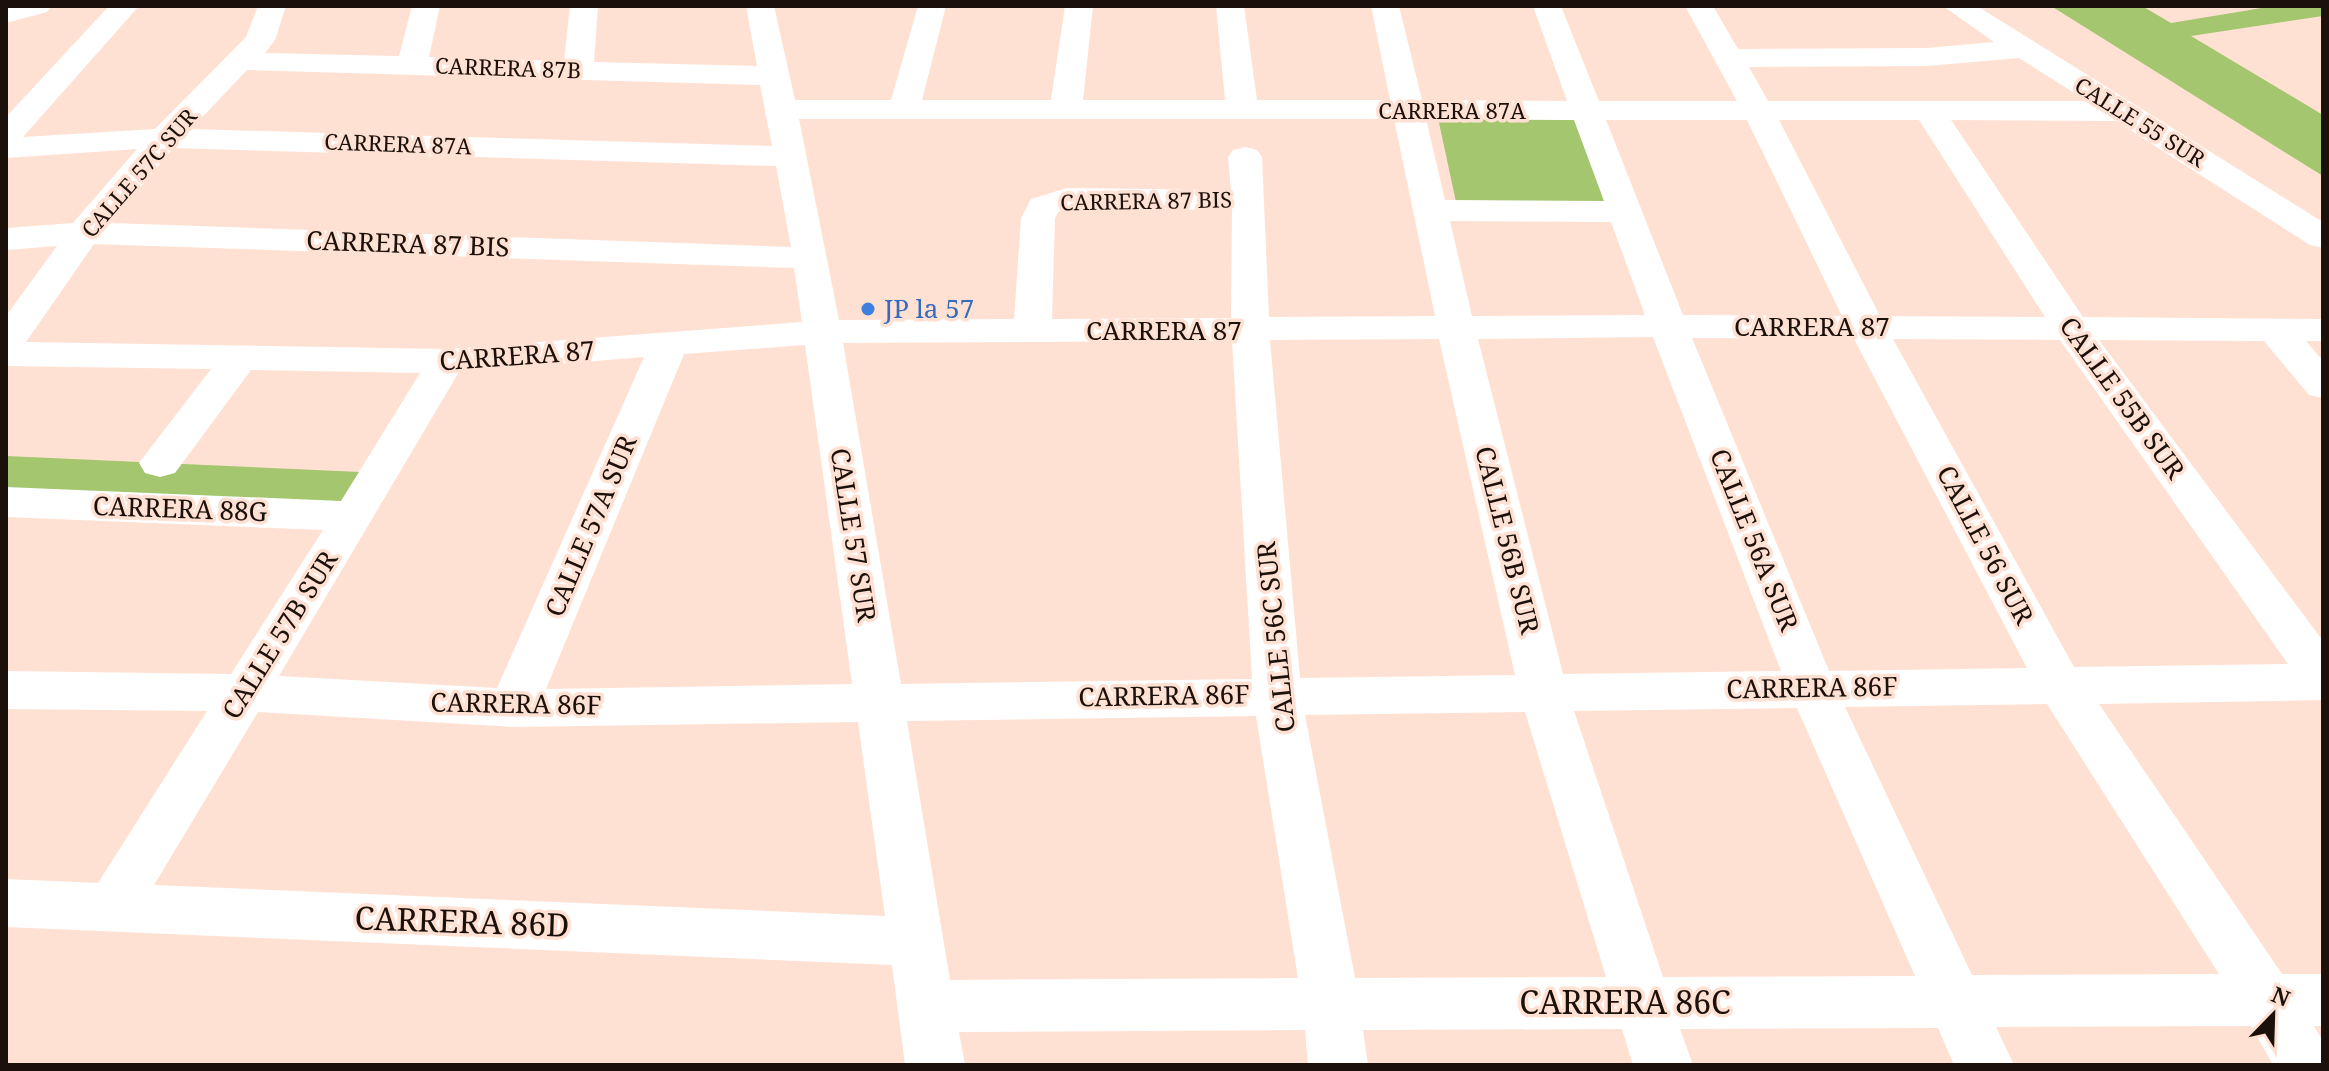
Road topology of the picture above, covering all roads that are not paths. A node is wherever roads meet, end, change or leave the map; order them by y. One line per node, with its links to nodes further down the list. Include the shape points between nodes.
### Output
1 (37, 6): 14 (street)
2 (125, 6): 30 (street)
3 (272, 6): 17 (street, CALLE 57C SUR, via 260,40)
4 (426, 6): 18 (street)
5 (584, 6): 19 (street)
6 (760, 6): 20 (street, CALLE 57 SUR)
7 (932, 6): 21 (street)
8 (1079, 6): 23 (street)
9 (1230, 6): 24 (street)
10 (1385, 6): 25 (street, CALLE 56B SUR)
11 (1547, 6): 27 (street, CALLE 56A SUR)
12 (1699, 6): 16 (street, CALLE 56 SUR)
13 (1957, 6): 15 (street, CALLE 55 SUR)
14 (6, 14)
15 (2025, 49): 16 (street, via 1927,57); 26 (street, CALLE 55 SUR)
16 (1728, 58): 28 (street, CALLE 56 SUR)
17 (242, 61): 18 (street, CARRERA 87B); 31 (street, CALLE 57C SUR)
18 (412, 65): 19 (street, CARRERA 87B)
19 (577, 70): 20 (street, CARRERA 87B)
20 (774, 76): 22 (street, CALLE 57 SUR)
21 (904, 108): 22 (street, CARRERA 87A); 23 (street, CARRERA 87A)
22 (781, 109): 33 (street, CALLE 57 SUR)
23 (1066, 109): 24 (street, CARRERA 87A)
24 (1242, 110): 25 (street, CARRERA 87A)
25 (1408, 110): 27 (street, CARRERA 87A); 35 (street, CALLE 56B SUR)
26 (2124, 111): 29 (street, CARRERA 87A); 38 (street, CALLE 55 SUR)
27 (1586, 112): 28 (street, CARRERA 87A); 36 (street, CALLE 56A SUR)
28 (1759, 112): 29 (street, CARRERA 87A); 42 (street, CALLE 56 SUR)
29 (1930, 113): 44 (street, CALLE 55B SUR)
30 (6, 136)
31 (164, 138): 32 (street, CARRERA 87A); 33 (street, CARRERA 87A); 37 (street, CALLE 57C SUR)
32 (6, 148)
33 (790, 157): 40 (street, CALLE 57 SUR)
34 (1247, 178): 47 (street, CARRERA 87 BIS, via 1067,198 1043,206); 48 (street, CALLE 56C SUR)
35 (1430, 210): 36 (street); 43 (street, CALLE 56B SUR)
36 (1623, 212): 41 (street, CALLE 56A SUR)
37 (84, 233): 39 (street, CARRERA 87 BIS); 40 (street, CARRERA 87 BIS); 50 (street, CALLE 57C SUR)
38 (2323, 237)
39 (6, 239)
40 (811, 258): 49 (street, CALLE 57 SUR)
41 (1668, 326): 42 (street, CARRERA 87); 43 (street, CARRERA 87); 61 (street, CALLE 56A SUR)
42 (1867, 327): 44 (street, CARRERA 87); 60 (street, CALLE 56 SUR)
43 (1456, 328): 48 (street, CARRERA 87); 63 (street, CALLE 56B SUR)
44 (2071, 328): 45 (street, CARRERA 87); 59 (street, CALLE 55B SUR)
45 (2275, 330): 46 (street, CARRERA 87); 55 (street)
46 (2323, 330)
47 (1032, 331): 48 (street, CARRERA 87); 49 (street, CARRERA 87)
48 (1250, 331): 65 (street, CALLE 56C SUR)
49 (822, 332): 51 (street, CARRERA 87); 66 (street, CALLE 57 SUR)
50 (6, 343)
51 (669, 345): 54 (street, CARRERA 87); 67 (street, CALLE 57A SUR)
52 (6, 354): 53 (street, CARRERA 87)
53 (239, 359): 54 (street, CARRERA 87); 56 (street)
54 (446, 361): 58 (street, CALLE 57B SUR)
55 (2323, 386)
56 (160, 463)
57 (6, 502): 58 (street, CARRERA 88G)
58 (355, 516): 64 (street, CALLE 57B SUR)
59 (2323, 679): 60 (street, CARRERA 86F)
60 (2060, 685): 61 (street, CARRERA 86F); 71 (street, CALLE 56 SUR)
61 (1812, 688): 63 (street, CARRERA 86F); 73 (street, CALLE 56A SUR)
62 (6, 690): 64 (street, CARRERA 86F)
63 (1543, 691): 65 (street, CARRERA 86F); 74 (street, CALLE 56B SUR)
64 (242, 693): 67 (street, CARRERA 86F); 69 (street, CALLE 57B SUR)
65 (1277, 694): 66 (street, CARRERA 86F); 75 (street, CALLE 56C SUR)
66 (878, 700): 67 (street, CARRERA 86F); 70 (street, CALLE 57 SUR)
67 (513, 708)
68 (6, 903): 69 (street, CARRERA 86D)
69 (112, 908): 70 (street, CARRERA 86D)
70 (917, 943): 76 (street, CALLE 57 SUR)
71 (2267, 1000): 72 (street, CARRERA 86C); 73 (street, CARRERA 86C); 81 (street, CALLE 56 SUR)
72 (2323, 1000)
73 (1957, 1002): 74 (street, CARRERA 86C); 80 (street, CALLE 56A SUR)
74 (1646, 1003): 75 (street, CARRERA 86C); 79 (street, CALLE 56B SUR)
75 (1331, 1005): 76 (street, CARRERA 86C); 78 (street, CALLE 56C SUR)
76 (926, 1006): 77 (street, CALLE 57 SUR)
77 (935, 1065)
78 (1338, 1065)
79 (1663, 1065)
80 (1984, 1065)
81 (2305, 1065)

